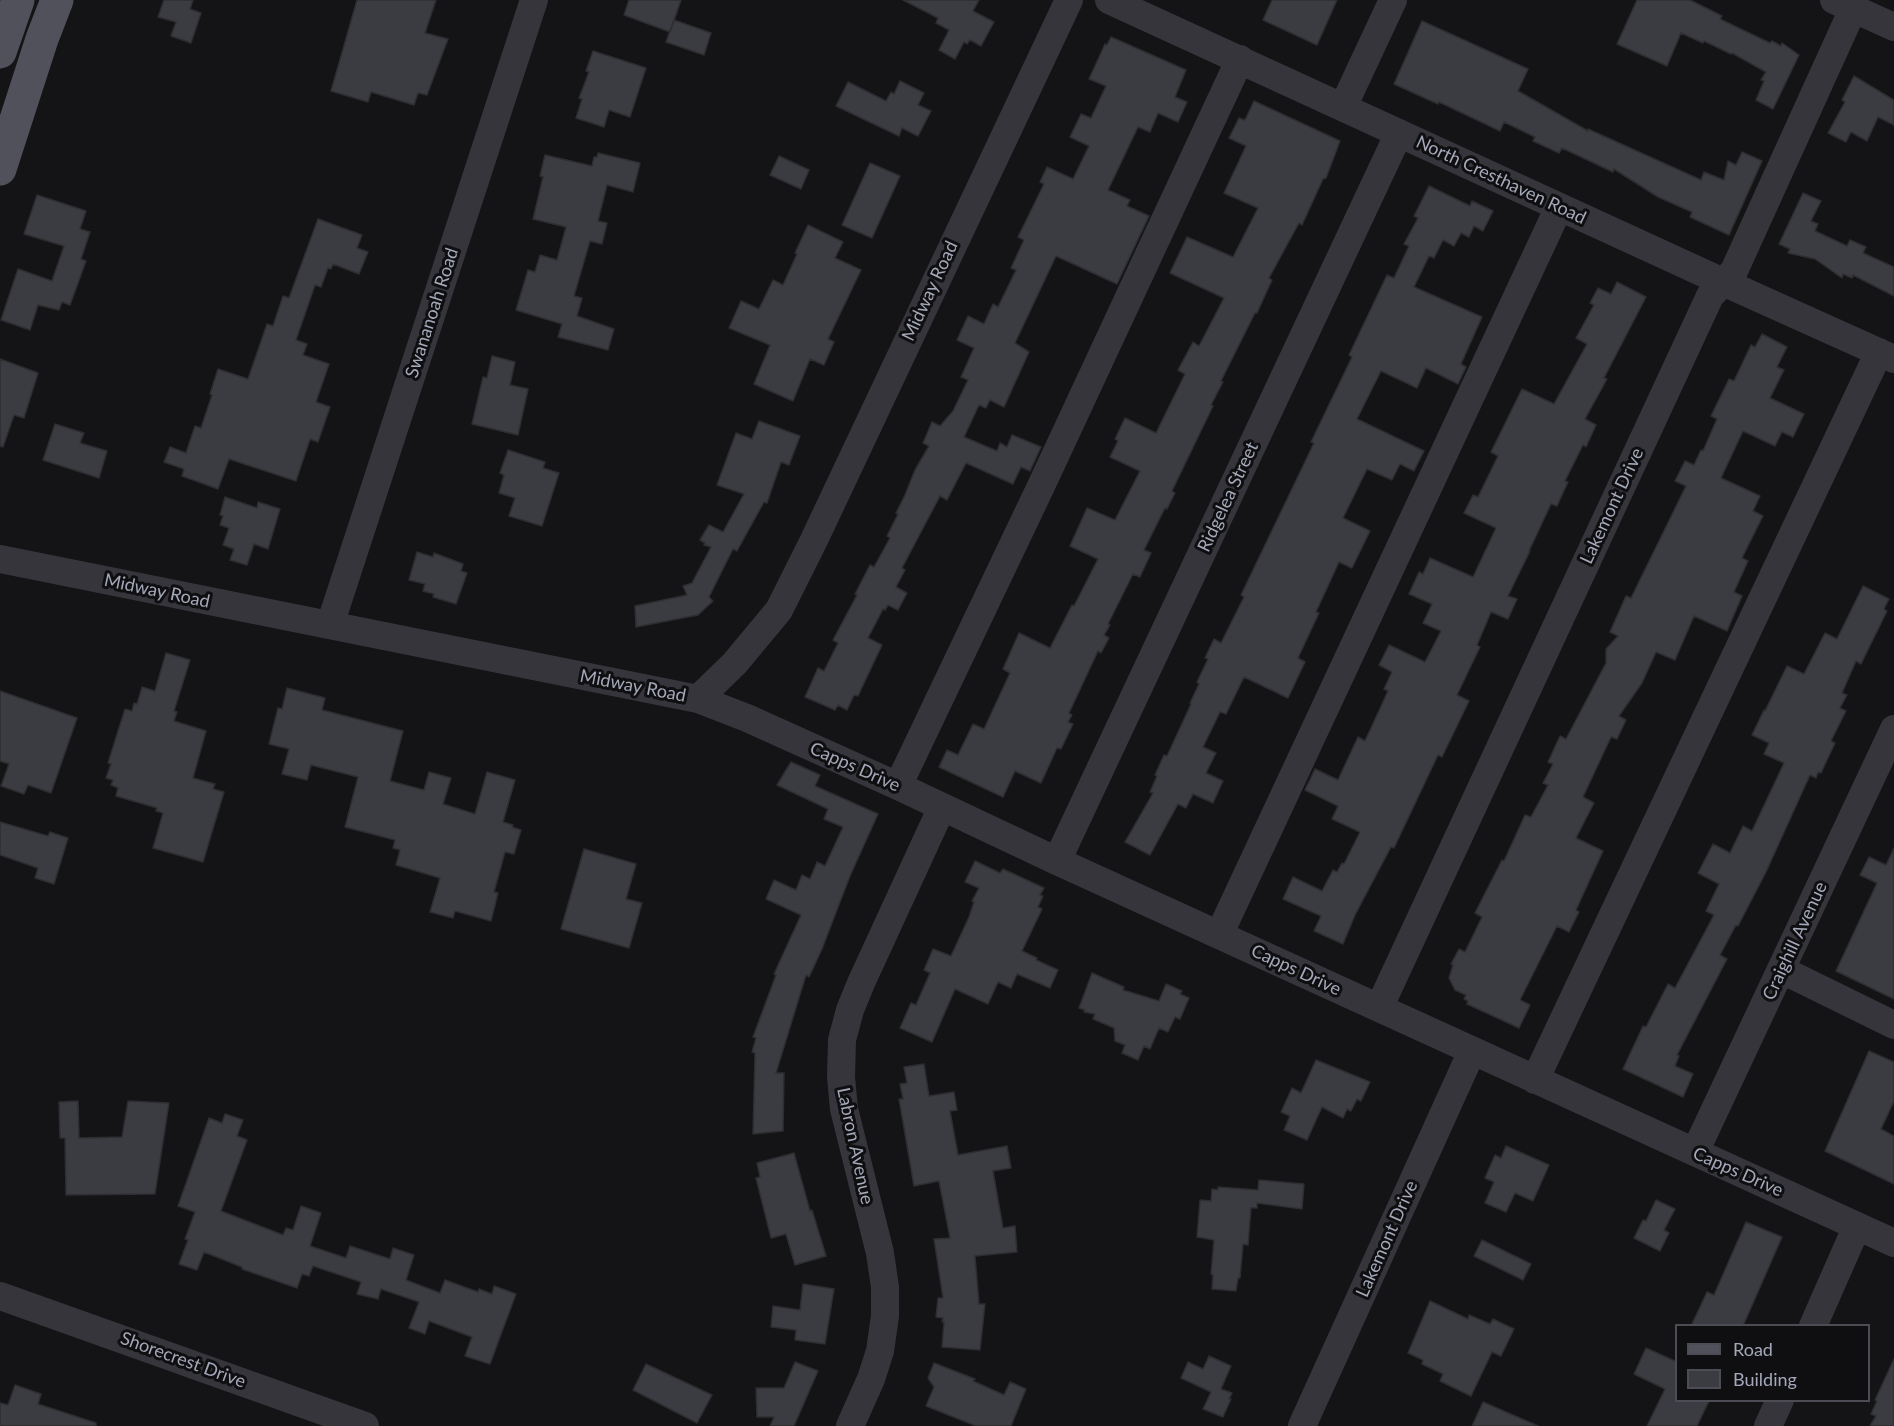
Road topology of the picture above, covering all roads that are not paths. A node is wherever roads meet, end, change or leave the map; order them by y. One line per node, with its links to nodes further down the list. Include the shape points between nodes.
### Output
1 (57, 0): 9 (main road)
2 (534, 0): 18 (street, Swananoah Road)
3 (1068, 0): 19 (street, Midway Road, via 779,610 735,663)
4 (1109, 0): 10 (street, North Cresthaven Road)
5 (1393, 0): 11 (street)
6 (1844, 4): 8 (street); 15 (street, Lakemont Drive, via 1734,271)
7 (7, 26): 9 (street)
8 (1894, 27)
9 (42, 39): 13 (main road)
10 (1240, 60): 11 (street, North Cresthaven Road); 21 (street)
11 (1343, 106): 12 (street, North Cresthaven Road)
12 (1399, 133): 14 (street, North Cresthaven Road); 23 (street, Ridgelea Street)
13 (0, 169)
14 (1559, 207): 15 (street, North Cresthaven Road); 24 (street)
15 (1723, 282): 16 (street, North Cresthaven Road); 26 (street, Lakemont Drive, via 1710,296)
16 (1887, 356): 29 (street)
17 (0, 559): 18 (street, Midway Road)
18 (330, 625): 19 (street, Midway Road)
19 (698, 699): 21 (street, Capps Drive)
20 (1894, 729): 25 (street, Craighill Avenue)
21 (898, 786): 22 (street, Capps Drive)
22 (942, 807): 23 (street, Capps Drive); 37 (street, Labron Avenue, via 861,983 842,1040 844,1109 885,1287 880,1351)
23 (1057, 861): 24 (street, Capps Drive)
24 (1219, 935): 26 (street, Capps Drive)
25 (1782, 970): 27 (street); 30 (street, Craighill Avenue)
26 (1379, 1008): 28 (street, Capps Drive)
27 (1894, 1025)
28 (1472, 1051): 29 (street, Capps Drive); 38 (street, Lakemont Drive)
29 (1535, 1080): 30 (street, Capps Drive)
30 (1695, 1152): 31 (street, Capps Drive)
31 (1857, 1226): 32 (street, Capps Drive); 34 (street)
32 (1894, 1243)
33 (0, 1296): 36 (street, Shorecrest Drive)
34 (1814, 1324)
35 (1780, 1402): 39 (street)
36 (365, 1426)
37 (850, 1426)
38 (1302, 1426)
39 (1768, 1426)

